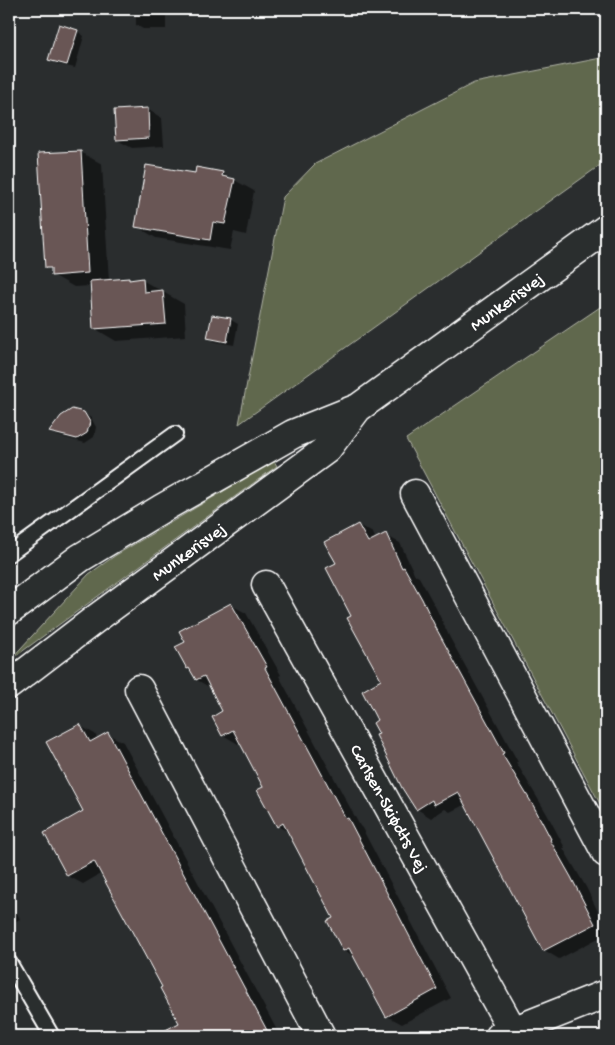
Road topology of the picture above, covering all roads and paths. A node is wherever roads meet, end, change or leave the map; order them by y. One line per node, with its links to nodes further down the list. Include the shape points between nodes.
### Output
1 (606, 229): 2 (street, Munkerisvej)
2 (358, 408): 7 (street, Munkerisvej, via 293,434 161,509 80,558); 8 (street, Munkerisvej, via 326,449)
3 (175, 434): 5 (lane)
4 (415, 494): 10 (street)
5 (9, 554)
6 (266, 584): 13 (street, Carlsen-Skiødts Vej)
7 (9, 611)
8 (9, 685)
9 (139, 689): 15 (street)
10 (606, 853)
11 (9, 962): 14 (lane)
12 (606, 994): 13 (street, Carlsen-Skiødts Vej)
13 (506, 1034)
14 (52, 1036)
15 (321, 1036)

